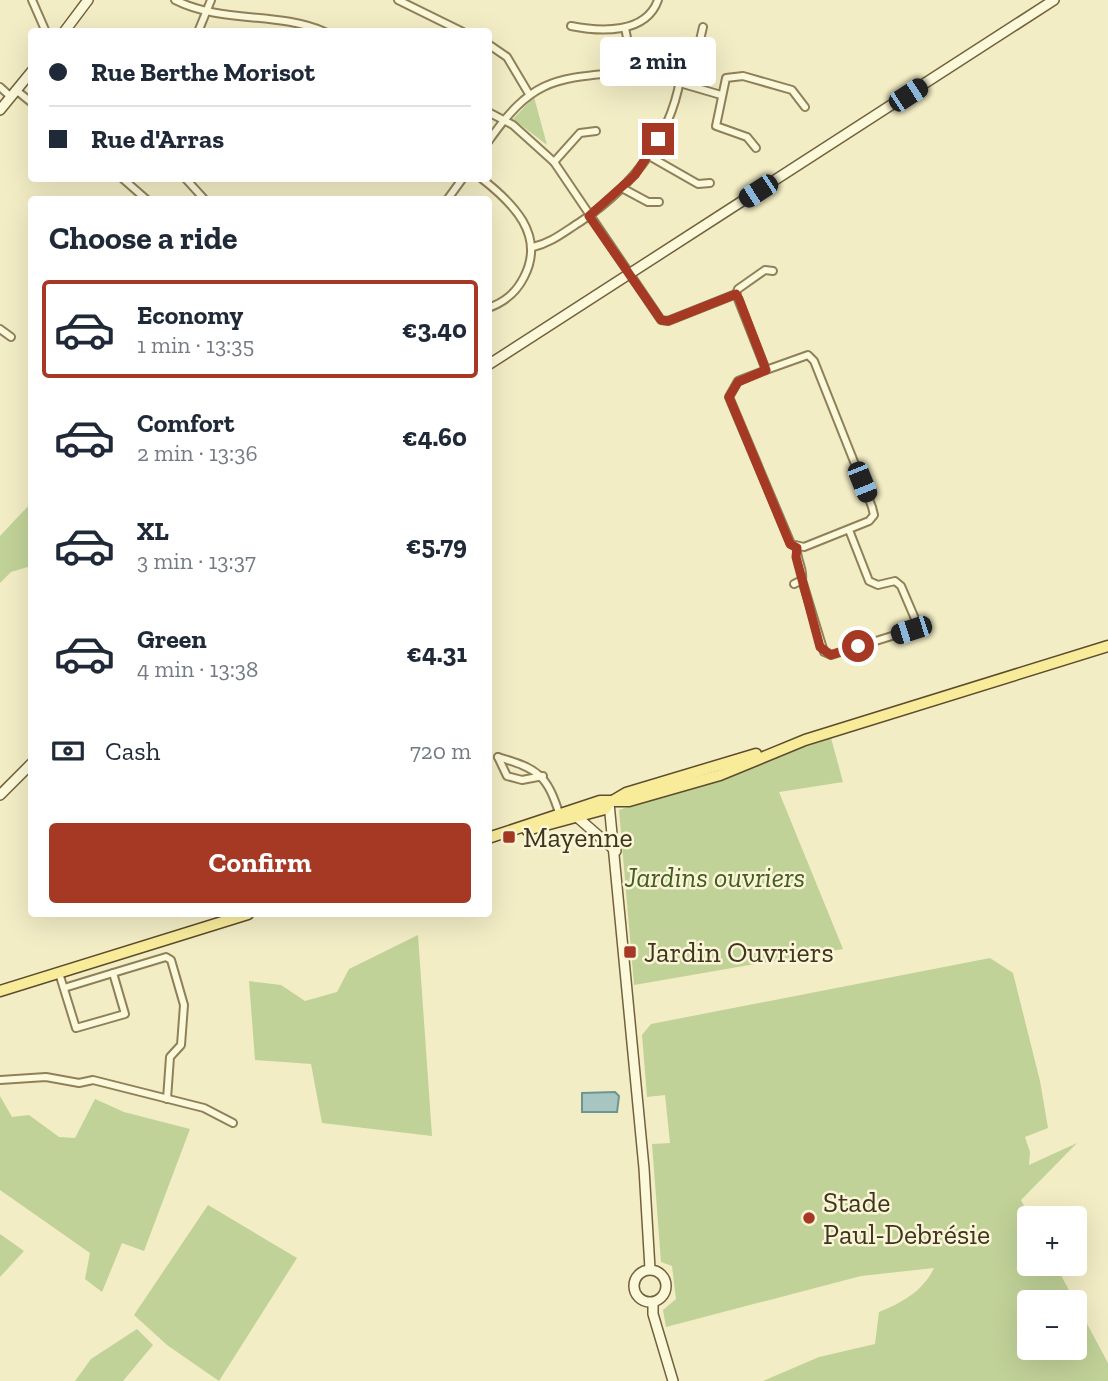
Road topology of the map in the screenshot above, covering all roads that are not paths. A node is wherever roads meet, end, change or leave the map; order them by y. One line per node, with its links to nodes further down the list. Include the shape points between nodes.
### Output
1 (32, 0): 11 (street)
2 (88, 0): 12 (street)
3 (175, 0): 8 (street)
4 (211, 0): 8 (street)
5 (398, 0): 15 (street)
6 (658, 0): 16 (street, via 653,13)
7 (1054, 0): 47 (street)
8 (205, 12): 13 (street); 14 (street)
9 (571, 26): 16 (street)
10 (703, 27): 18 (street, via 700,40)
11 (44, 28)
12 (67, 28)
13 (199, 28)
14 (311, 28)
15 (455, 28)
16 (625, 28): 19 (street)
17 (492, 47): 24 (street, via 506,57)
18 (682, 66): 19 (street); 21 (street)
19 (634, 71): 24 (street, via 579,74)
20 (28, 76): 23 (street)
21 (680, 83): 25 (street); 34 (street)
22 (0, 88): 23 (street)
23 (14, 94): 26 (street); 28 (street)
24 (529, 94): 30 (street)
25 (721, 95): 27 (street, via 726,78 743,76 792,90); 33 (street, via 716,126 747,137)
26 (28, 101)
27 (805, 107)
28 (0, 110)
29 (492, 114): 30 (street)
30 (504, 119): 32 (street); 35 (street)
31 (596, 131): 35 (street, via 580,133)
32 (492, 136)
33 (756, 148)
34 (649, 156): 39 (street, via 698,184); 40 (street)
35 (554, 162): 44 (street)
36 (127, 182): 41 (street)
37 (189, 182): 42 (street)
38 (486, 182): 45 (street, via 515,208)
39 (710, 183)
40 (622, 188): 43 (street, via 648,202); 44 (street)
41 (142, 196)
42 (201, 196)
43 (659, 202)
44 (589, 216): 45 (street, via 547,244); 47 (street)
45 (533, 247): 49 (street, via 517,290)
46 (773, 271): 48 (street, via 765,270)
47 (628, 275): 48 (street, via 664,320); 52 (street)
48 (736, 294): 53 (street)
49 (492, 307)
50 (0, 329): 51 (street)
51 (11, 337)
52 (492, 362)
53 (766, 370): 54 (street, via 801,355 814,360 874,515); 55 (street, via 738,382 729,397 790,544)
54 (849, 530): 55 (street); 55 (street, via 869,581 878,585 895,581 901,586 916,621 911,630 831,655 824,652 798,582)
55 (797, 548)
56 (1108, 646): 60 (main road, via 796,743 720,775 629,802)
57 (28, 767): 59 (street)
58 (543, 776): 58 (street, via 507,776 498,757 530,767); 62 (street)
59 (0, 795)
60 (610, 803): 61 (main road, via 606,809); 62 (main road, via 600,801); 64 (street)
61 (577, 817): 62 (main road); 64 (street)
62 (560, 818): 63 (main road)
63 (492, 837)
64 (616, 851): 73 (street)
65 (238, 917): 66 (main road)
66 (59, 973): 68 (street); 69 (main road)
67 (113, 973): 68 (street); 68 (street, via 125,1014 89,1026 76,1028); 71 (street, via 166,957 171,960 184,1005 181,1045 170,1057)
68 (64, 988)
69 (0, 991)
70 (0, 1080): 71 (street, via 93,1080)
71 (167, 1099): 72 (street)
72 (233, 1123)
73 (650, 1269): 74 (street, via 660,1272 667,1285 662,1298); 74 (street, via 640,1273 634,1287 638,1297)
74 (653, 1303): 75 (street)
75 (673, 1381)

